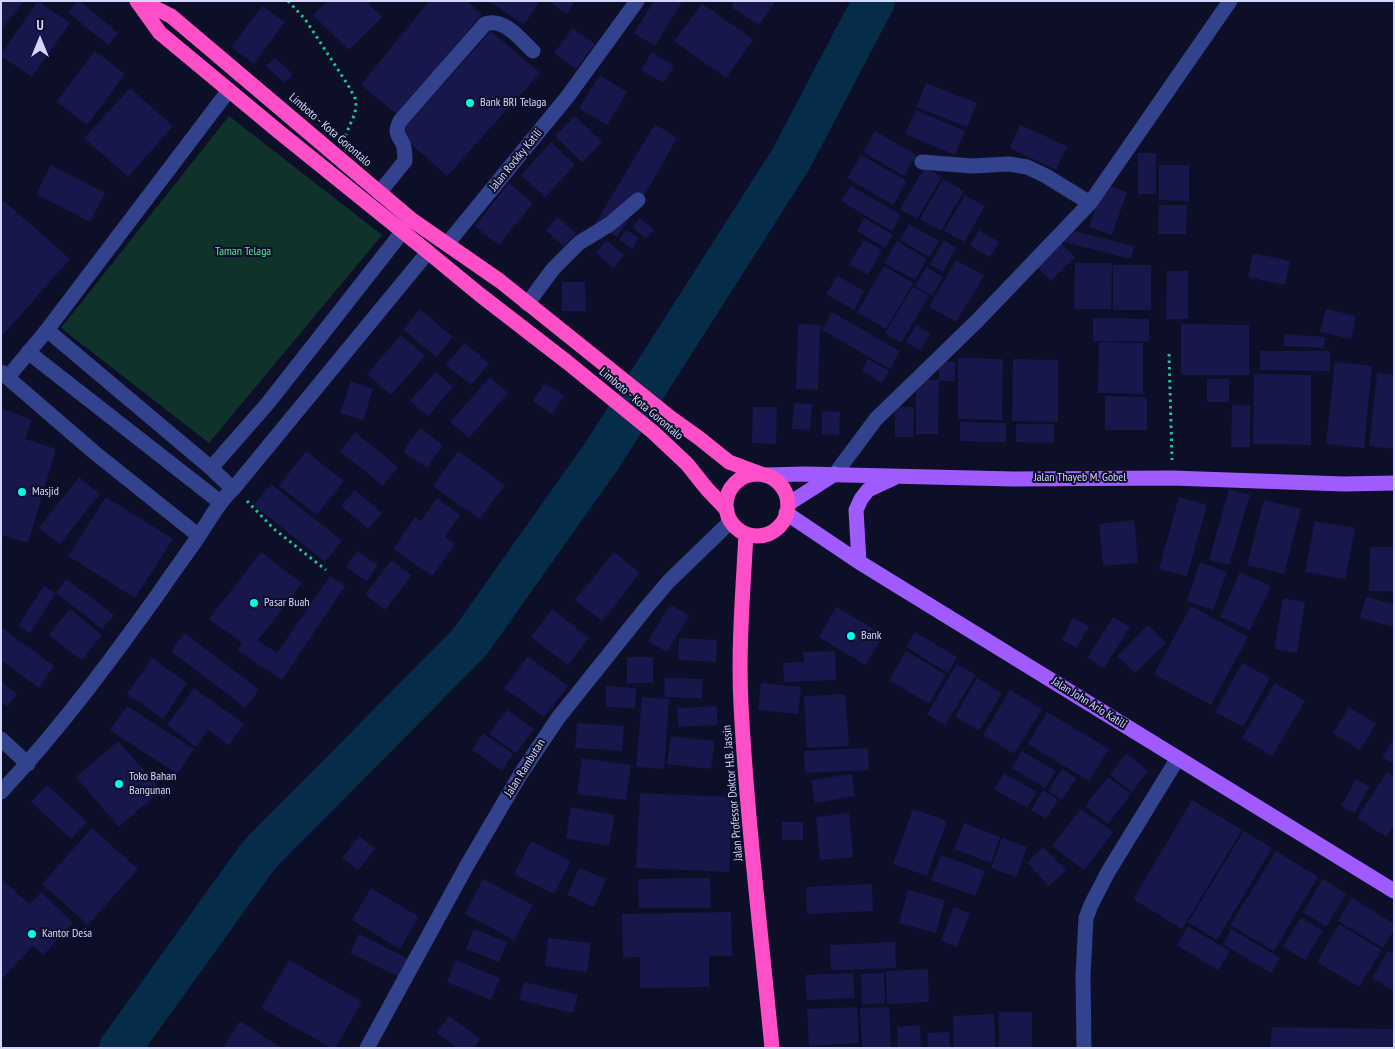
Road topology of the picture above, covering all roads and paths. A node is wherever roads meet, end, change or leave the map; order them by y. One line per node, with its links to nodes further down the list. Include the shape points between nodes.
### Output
1 (139, 1): 6 (highway, Limboto - Kota Gorontalo, via 160,32); 7 (highway, Limboto - Kota Gorontalo, via 171,16)
2 (288, 1): 7 (path, via 305,19 355,98 355,113)
3 (637, 1): 13 (street, Jalan Rockky Katili, via 568,96)
4 (1230, 1): 11 (street)
5 (533, 51): 9 (street, via 506,27 495,22 485,24 400,121 396,129 404,146 405,161)
6 (228, 90): 12 (highway, Limboto - Kota Gorontalo); 16 (street)
7 (337, 155): 9 (highway, Limboto - Kota Gorontalo)
8 (922, 162): 11 (street, via 1028,167)
9 (379, 193): 13 (highway, Limboto - Kota Gorontalo)
10 (638, 200): 15 (street, via 610,224 579,243 553,269)
11 (1090, 204): 22 (street, via 977,321 876,418)
12 (403, 231): 14 (highway, Limboto - Kota Gorontalo); 20 (street, via 268,403)
13 (447, 244): 15 (highway, Limboto - Kota Gorontalo)
14 (428, 252): 26 (street); 29 (highway, Limboto - Kota Gorontalo, via 653,432 687,464)
15 (527, 304): 21 (highway, Limboto - Kota Gorontalo, via 729,462)
16 (47, 330): 17 (street); 20 (street)
17 (28, 352): 19 (street); 27 (street)
18 (1169, 354): 24 (path)
19 (4, 374): 31 (street, via 95,453)
20 (212, 468): 26 (street)
21 (763, 474): 22 (main road, Jalan Thayeb M. Gobel); 28 (highway, via 783,486 788,495); 29 (highway, via 751,474 734,485 728,493)
22 (835, 474): 23 (main road, Jalan Thayeb M. Gobel); 28 (main road)
23 (898, 477): 24 (main road, Jalan Thayeb M. Gobel); 32 (main road, via 868,490 860,499 856,510)
24 (1172, 478): 25 (main road, Jalan Thayeb M. Gobel)
25 (1394, 483)
26 (234, 488): 27 (street); 33 (path, via 274,529)
27 (220, 502): 31 (street)
28 (787, 508): 30 (highway, via 782,524 774,532 760,537); 32 (main road, Jalan John Ario Katili)
29 (728, 516): 30 (highway, via 735,527); 39 (street, Jalan Rambutan, via 646,608 558,718 466,867)
30 (746, 534): 40 (highway, Jalan Professor Doktor H.B. Jassin, via 741,703)
31 (199, 536): 36 (street, via 66,719)
32 (859, 562): 35 (main road, Jalan John Ario Katili)
33 (326, 570)
34 (1, 739): 36 (street)
35 (1178, 758): 38 (main road, Jalan John Ario Katili); 41 (street, via 1090,905 1086,918 1083,976)
36 (28, 764): 37 (street)
37 (1, 792)
38 (1394, 891)
39 (367, 1048)
40 (772, 1048)
41 (1084, 1048)

